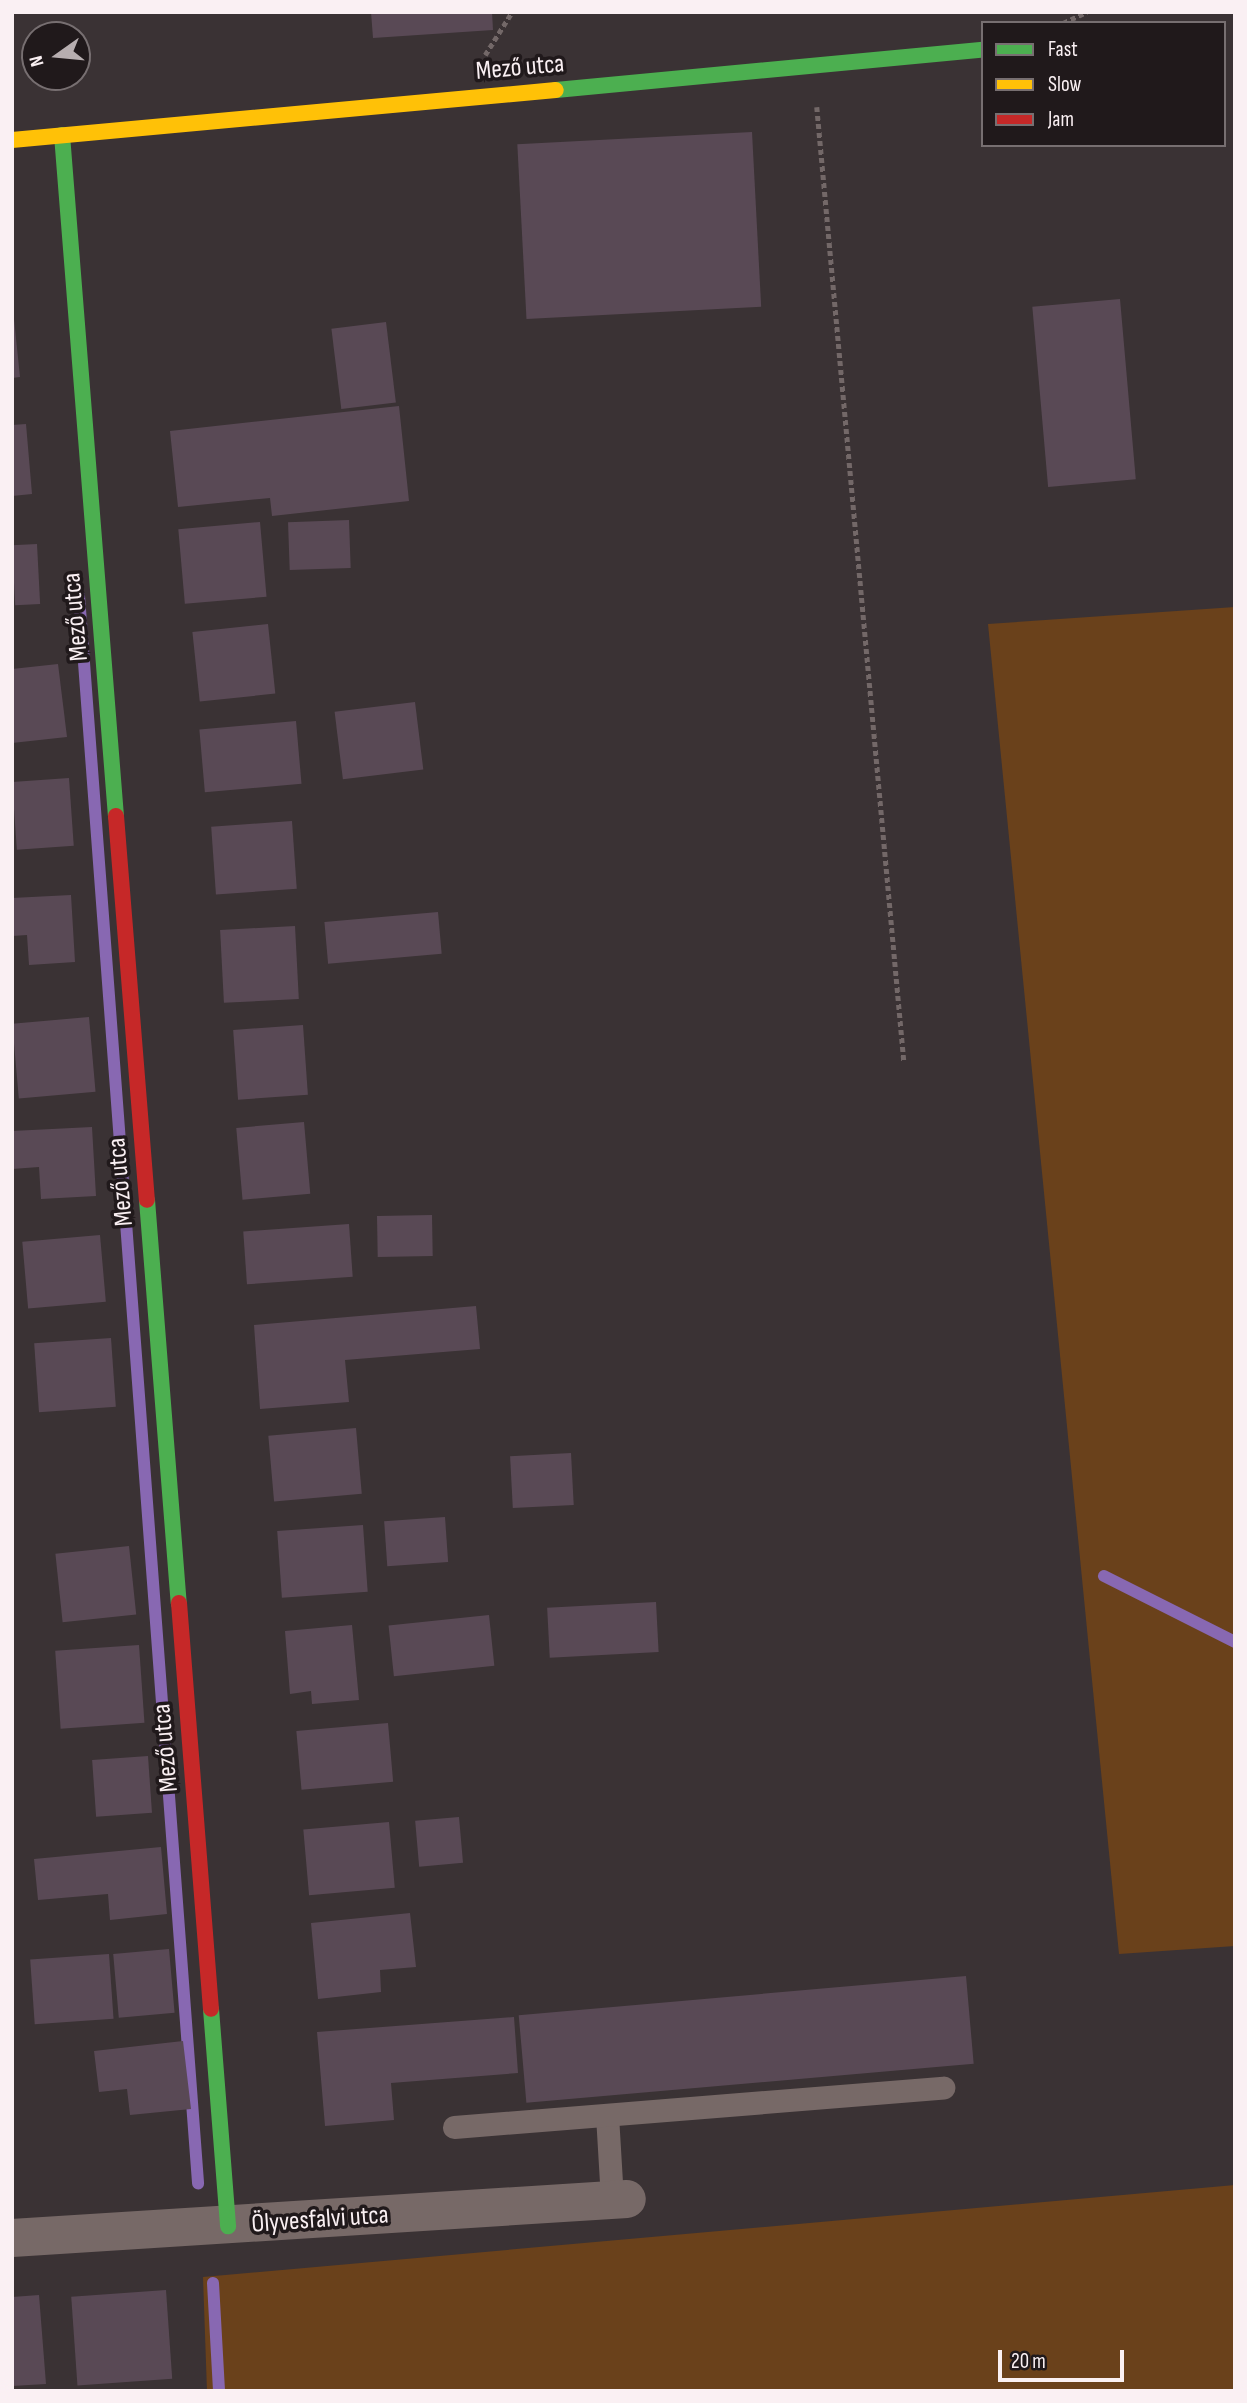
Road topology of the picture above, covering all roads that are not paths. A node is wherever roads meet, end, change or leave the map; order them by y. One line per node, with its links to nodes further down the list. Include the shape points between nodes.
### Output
1 (981, 50): 2 (street, Mező utca)
2 (62, 135): 3 (street, Mező utca); 8 (street, Mező utca)
3 (12, 140)
4 (943, 2088): 5 (lane)
5 (607, 2115): 6 (lane); 7 (lane)
6 (454, 2127)
7 (619, 2200): 8 (street, Ölyvesfalvi utca)
8 (229, 2226): 9 (street, Ölyvesfalvi utca)
9 (12, 2238)

